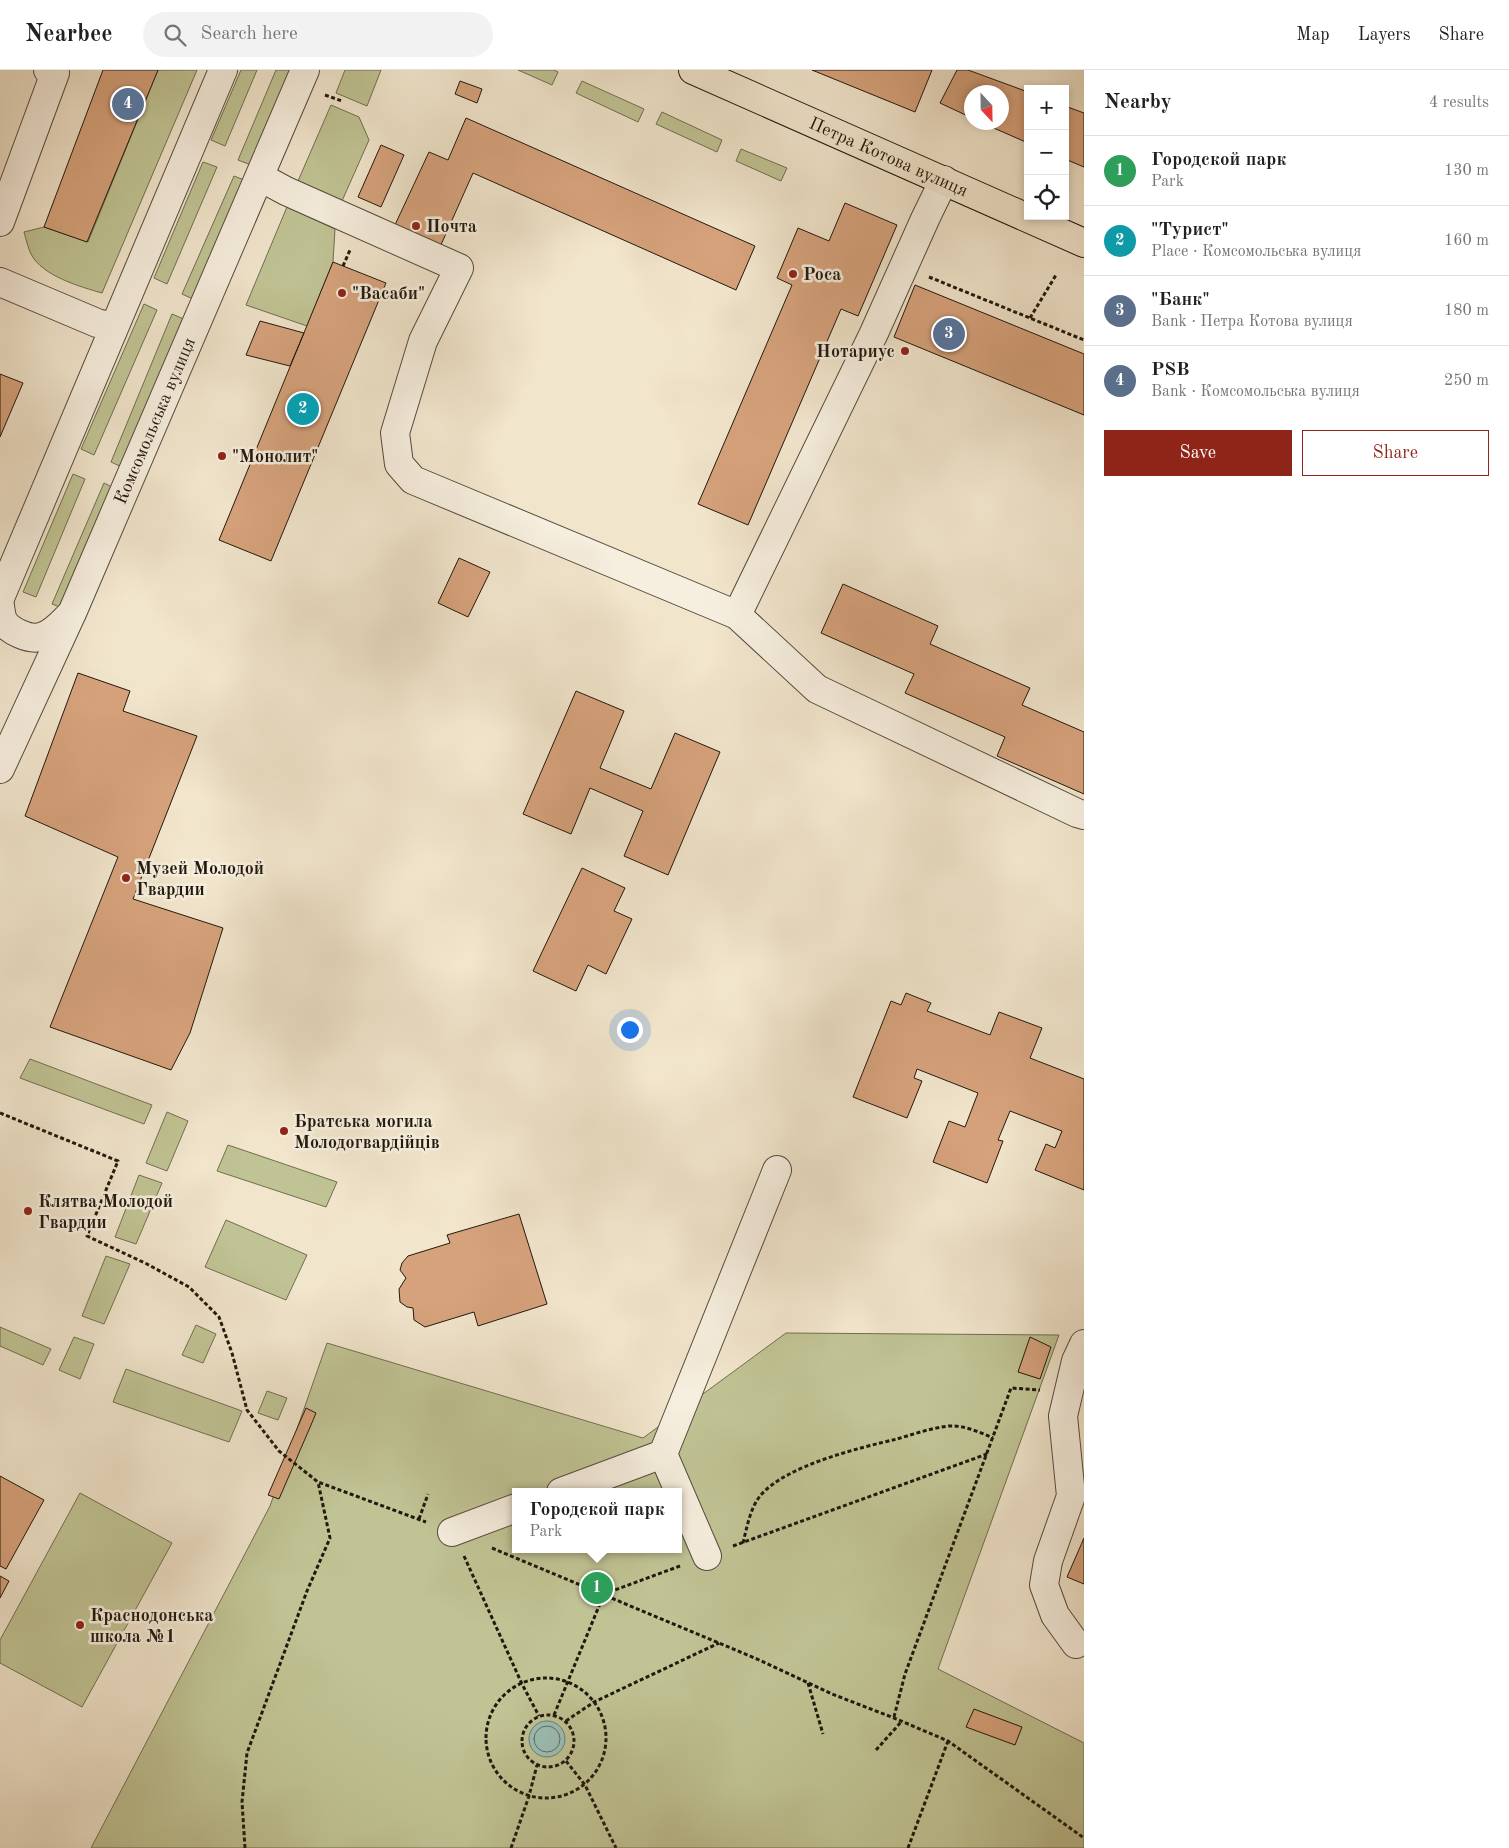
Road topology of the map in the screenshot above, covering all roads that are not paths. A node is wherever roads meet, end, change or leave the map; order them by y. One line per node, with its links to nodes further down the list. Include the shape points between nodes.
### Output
1 (48, 70): 7 (street, via 55,73)
2 (223, 70): 10 (street)
3 (305, 70): 5 (street, Комсомольська вулиця)
4 (693, 70): 6 (highway, Петра Котова вулиця)
5 (260, 177): 12 (street, Комсомольська вулиця); 13 (street, via 459,268 423,341 395,433 399,464 413,480)
6 (944, 180): 8 (highway, Петра Котова вулиця); 13 (street, via 874,333)
7 (0, 222)
8 (1084, 243)
9 (0, 282): 10 (street)
10 (114, 327): 11 (street)
11 (1, 599): 12 (street, via 4,621 10,628 32,638 54,631)
12 (72, 613): 14 (street, Комсомольська вулиця)
13 (737, 615): 15 (street, via 817,689)
14 (0, 769)
15 (1084, 815)
16 (777, 1170): 18 (street)
17 (1084, 1344): 22 (street, via 1076,1361 1063,1416)
18 (663, 1454): 20 (street); 21 (street)
19 (1084, 1468): 22 (street)
20 (572, 1488)
21 (678, 1488)
22 (1071, 1496): 27 (street, via 1048,1561 1044,1585 1055,1615)
23 (682, 1498): 26 (street)
24 (512, 1510): 25 (street)
25 (452, 1532)
26 (707, 1556)
27 (1076, 1644)

